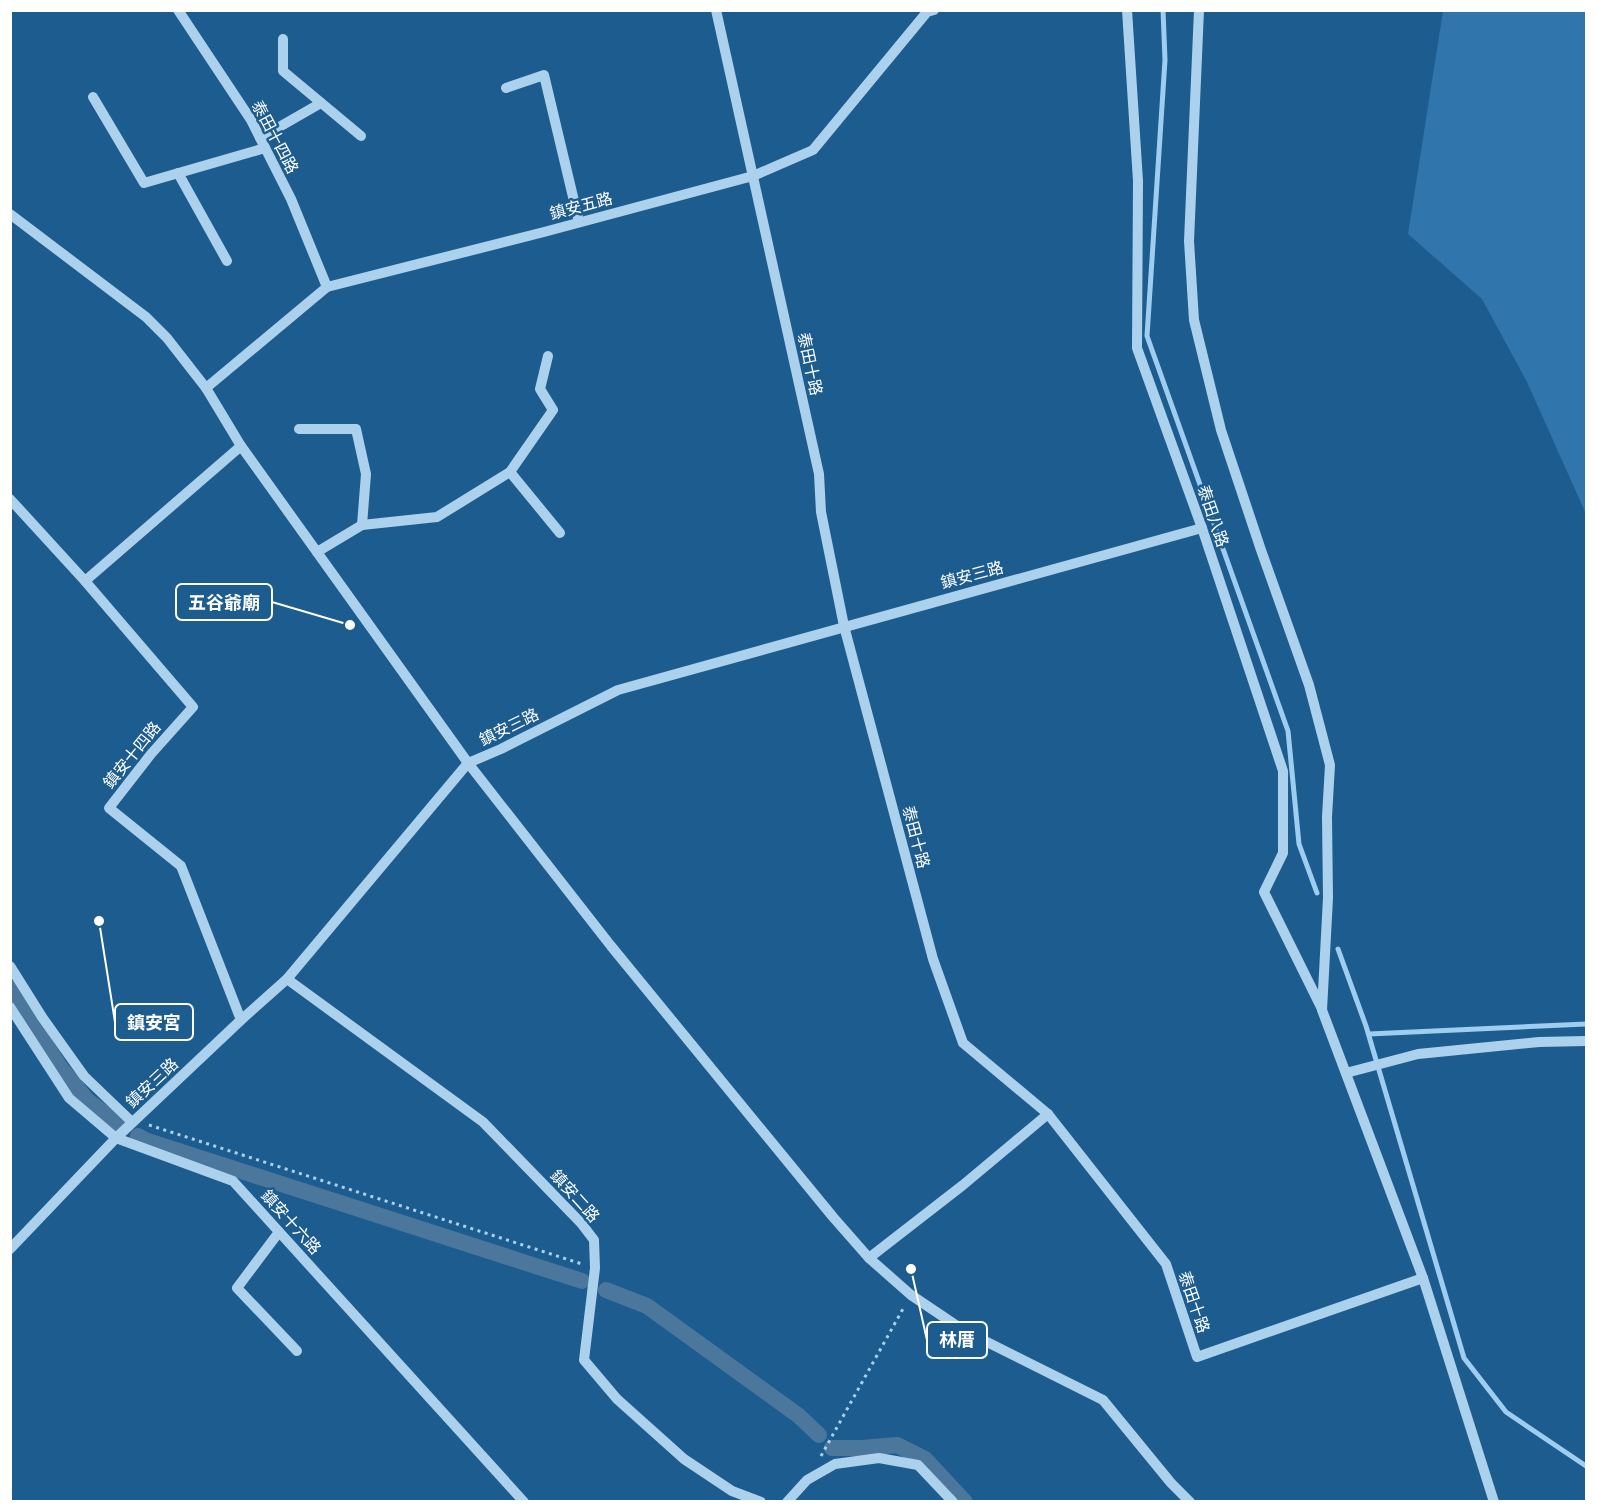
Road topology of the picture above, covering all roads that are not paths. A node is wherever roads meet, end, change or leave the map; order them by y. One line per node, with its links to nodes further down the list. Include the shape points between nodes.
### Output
1 (178, 10): 11 (street, 泰田十四路)
2 (716, 10): 13 (street, 泰田十路)
3 (934, 10): 13 (street, 鎮安五路, via 927,12 813,150)
4 (1127, 10): 25 (street, 泰田八路, via 1138,181 1137,348)
5 (1199, 10): 34 (street, via 1189,241 1194,320 1221,430 1309,685 1330,765)
6 (284, 39): 9 (street, via 284,71)
7 (506, 88): 15 (street, via 544,75)
8 (93, 97): 12 (street, via 144,183)
9 (321, 103): 10 (street); 11 (street)
10 (361, 136)
11 (263, 143): 12 (street); 17 (street, 泰田十四路)
12 (178, 173): 16 (street)
13 (753, 176): 15 (street, 鎮安五路); 29 (street, 泰田十路, via 819,474 821,512)
14 (10, 214): 19 (street, via 146,317)
15 (579, 222): 17 (street, 鎮安五路)
16 (227, 261)
17 (327, 287): 19 (street, 鎮安五路)
18 (548, 356): 22 (street, via 540,389 553,410)
19 (206, 388): 21 (street)
20 (299, 429): 24 (street, via 356,429 366,474)
21 (241, 446): 27 (street); 28 (street)
22 (510, 472): 24 (street, via 436,517); 26 (street)
23 (10, 499): 28 (street, 鎮安十四路)
24 (362, 525): 27 (street)
25 (1202, 528): 29 (street, 鎮安三路); 34 (street, 泰田八路, via 1283,771 1283,853 1264,892)
26 (560, 533)
27 (317, 552): 30 (street)
28 (85, 581): 35 (street, 鎮安十四路, via 193,707 109,808 181,866)
29 (844, 626): 30 (street, 鎮安三路, via 618,690); 38 (street, 泰田十路, via 933,959 963,1043)
30 (468, 763): 32 (street, 鎮安三路); 43 (street, via 611,946)
31 (10, 966): 39 (street, via 84,1077)
32 (287, 979): 35 (street, 鎮安三路); 47 (street, 鎮安二路, via 483,1122 581,1223 594,1240 595,1268 584,1360 616,1399 684,1459 732,1491)
33 (10, 1007): 40 (street, 鎮安十六路, via 69,1098)
34 (1323, 1010): 37 (street)
35 (241, 1020): 39 (street, 鎮安三路)
36 (1587, 1041): 37 (street, via 1418,1054)
37 (1346, 1073): 44 (street)
38 (1048, 1114): 43 (street); 44 (street, 泰田十路, via 1166,1264 1197,1357)
39 (132, 1122): 40 (street, 鎮安三路)
40 (116, 1138): 41 (street, 鎮安十六路, via 233,1181); 42 (street, 鎮安三路)
41 (279, 1232): 45 (street, via 237,1288); 46 (street, 鎮安十六路)
42 (10, 1249)
43 (869, 1258): 50 (street, via 911,1295 963,1330 1103,1400)
44 (1424, 1278): 51 (street)
45 (297, 1351)
46 (524, 1502)
47 (761, 1502)
48 (787, 1502): 49 (street, via 807,1480 835,1464 879,1458 918,1465)
49 (953, 1502)
50 (1190, 1502)
51 (1494, 1502)

